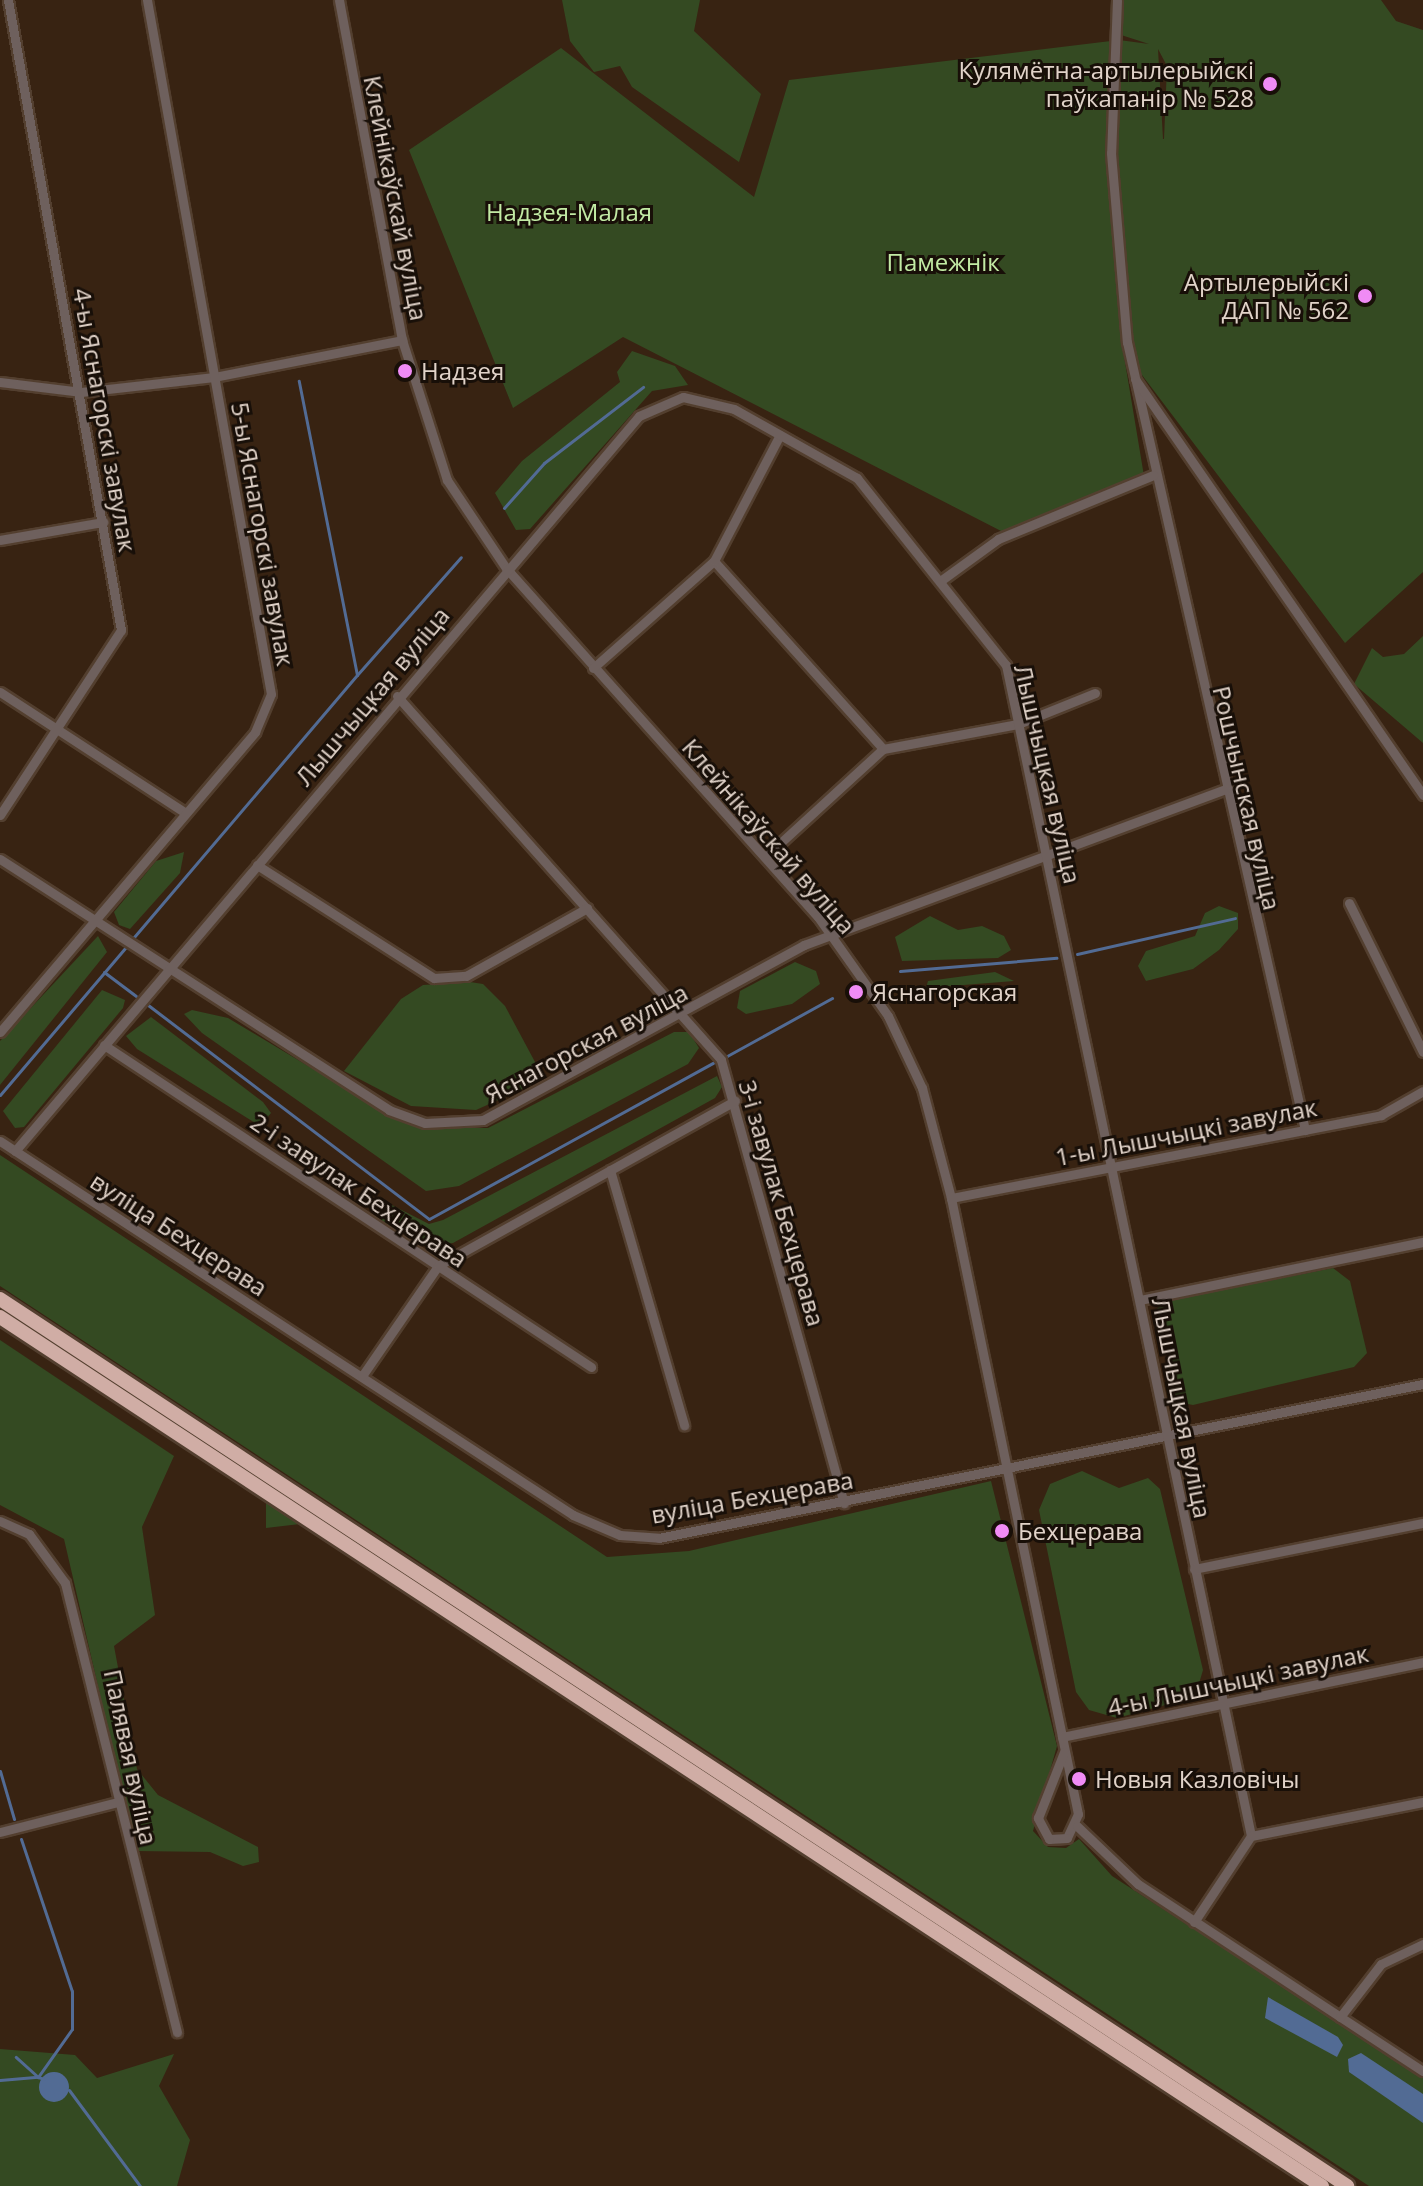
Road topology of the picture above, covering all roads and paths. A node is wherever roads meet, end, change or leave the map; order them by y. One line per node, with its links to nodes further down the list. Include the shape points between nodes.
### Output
1 (8, 0): 9 (street, 4-ы Яснагорскі завулак)
2 (147, 0): 7 (street, 5-ы Яснагорскі завулак)
3 (339, 0): 5 (street, Клейнікаўскай вуліца)
4 (1117, 0): 6 (street, Рошчынская вуліца, via 1115,253)
5 (402, 340): 7 (street); 15 (street, Клейнікаўскай вуліца, via 447,480)
6 (1133, 376): 11 (street, Рошчынская вуліца); 25 (street)
7 (214, 377): 9 (street); 26 (street, 5-ы Яснагорскі завулак, via 271,694 255,732)
8 (0, 382): 9 (street)
9 (81, 392): 12 (street, 4-ы Яснагорскі завулак)
10 (780, 435): 14 (street); 15 (street, Лышчыцкая вуліца, via 706,399 657,403); 16 (street, Лышчыцкая вуліца, via 857,478)
11 (1153, 475): 16 (street, via 998,539); 24 (street, Рошчынская вуліца)
12 (103, 522): 13 (street); 22 (street, 4-ы Яснагорскі завулак, via 121,630)
13 (0, 540)
14 (714, 561): 17 (street); 23 (street)
15 (506, 568): 17 (street, Клейнікаўскай вуліца); 20 (street, Лышчыцкая вуліца)
16 (943, 579): 21 (street, Лышчыцкая вуліца, via 1006,665)
17 (593, 668): 28 (street, Клейнікаўскай вуліца)
18 (0, 692): 22 (street)
19 (1095, 693): 21 (street)
20 (397, 696): 31 (street, Лышчыцкая вуліца); 33 (street, 3-і завулак Бехцерава)
21 (1018, 724): 23 (street); 30 (street, Лышчыцкая вуліца)
22 (57, 729): 26 (street); 27 (street, 4-ы Яснагорскі завулак)
23 (883, 749): 28 (street)
24 (1224, 790): 30 (street, Яснагорская вуліца); 43 (street, Рошчынская вуліца)
25 (1423, 795)
26 (184, 812): 34 (street, 5-ы Яснагорскі завулак)
27 (0, 815)
28 (765, 857): 35 (street, Клейнікаўскай вуліца)
29 (0, 859): 34 (street, Яснагорская вуліца)
30 (1048, 859): 35 (street, Яснагорская вуліца); 46 (street, Лышчыцкая вуліца)
31 (257, 865): 33 (street, via 434,978 466,976); 36 (street, Лышчыцкая вуліца)
32 (1349, 903): 40 (street)
33 (587, 908): 37 (street, 3-і завулак Бехцерава)
34 (93, 919): 36 (street, Яснагорская вуліца); 38 (street, 5-ы Яснагорскі завулак)
35 (831, 935): 37 (street, Яснагорская вуліца); 48 (street, Клейнікаўскай вуліца, via 888,1016 922,1088)
36 (168, 970): 37 (street, Яснагорская вуліца, via 325,1075 425,1123 483,1120); 39 (street, Лышчыцкая вуліца)
37 (683, 1015): 42 (street, 3-і завулак Бехцерава, via 721,1060)
38 (0, 1032)
39 (104, 1045): 45 (street, Лышчыцкая вуліца); 50 (street, 2-і завулак Бехцерава)
40 (1423, 1052)
41 (1423, 1091): 43 (street, 1-ы Лышчыцкі завулак, via 1381,1115)
42 (735, 1101): 47 (street); 60 (street, 3-і завулак Бехцерава)
43 (1305, 1130): 46 (street, 1-ы Лышчыцкі завулак)
44 (0, 1141): 45 (street, вуліца Бехцерава)
45 (15, 1151): 55 (street, вуліца Бехцерава)
46 (1112, 1165): 48 (street, 1-ы Лышчыцкі завулак); 52 (street, Лышчыцкая вуліца)
47 (610, 1170): 50 (street); 57 (street)
48 (951, 1198): 59 (street, Клейнікаўскай вуліца)
49 (1423, 1242): 52 (street)
50 (438, 1266): 54 (street, 2-і завулак Бехцерава); 55 (street)
51 (0, 1299): 79 (highway)
52 (1140, 1300): 58 (street, Лышчыцкая вуліца)
53 (0, 1317): 78 (highway)
54 (591, 1367)
55 (362, 1376): 60 (street, вуліца Бехцерава, via 573,1515 620,1535 659,1538)
56 (1423, 1384): 58 (street, вуліца Бехцерава)
57 (684, 1425)
58 (1169, 1438): 59 (street, вуліца Бехцерава); 63 (street, Лышчыцкая вуліца)
59 (1005, 1467): 60 (street, вуліца Бехцерава); 66 (street, Клейнікаўскай вуліца)
60 (844, 1503)
61 (0, 1521): 68 (street, Палявая вуліца, via 29,1534 65,1583 89,1656)
62 (1423, 1523): 63 (street)
63 (1194, 1569): 65 (street, Лышчыцкая вуліца)
64 (1423, 1662): 65 (street, 4-ы Лышчыцкі завулак)
65 (1223, 1703): 66 (street, 4-ы Лышчыцкі завулак); 72 (street, Лышчыцкая вуліца)
66 (1062, 1737): 67 (street, Клейнікаўскай вуліца)
67 (1064, 1752): 70 (street, Клейнікаўскай вуліца); 70 (street, via 1039,1825 1060,1839)
68 (118, 1802): 71 (street); 76 (street, Палявая вуліца)
69 (1423, 1802): 72 (street)
70 (1077, 1826): 73 (street, via 1120,1871)
71 (0, 1832)
72 (1251, 1836): 73 (street)
73 (1194, 1922): 75 (street)
74 (1423, 1944): 75 (street, via 1381,1964)
75 (1340, 2017): 77 (street)
76 (177, 2032)
77 (1423, 2071)
78 (1322, 2186)
79 (1347, 2186)

